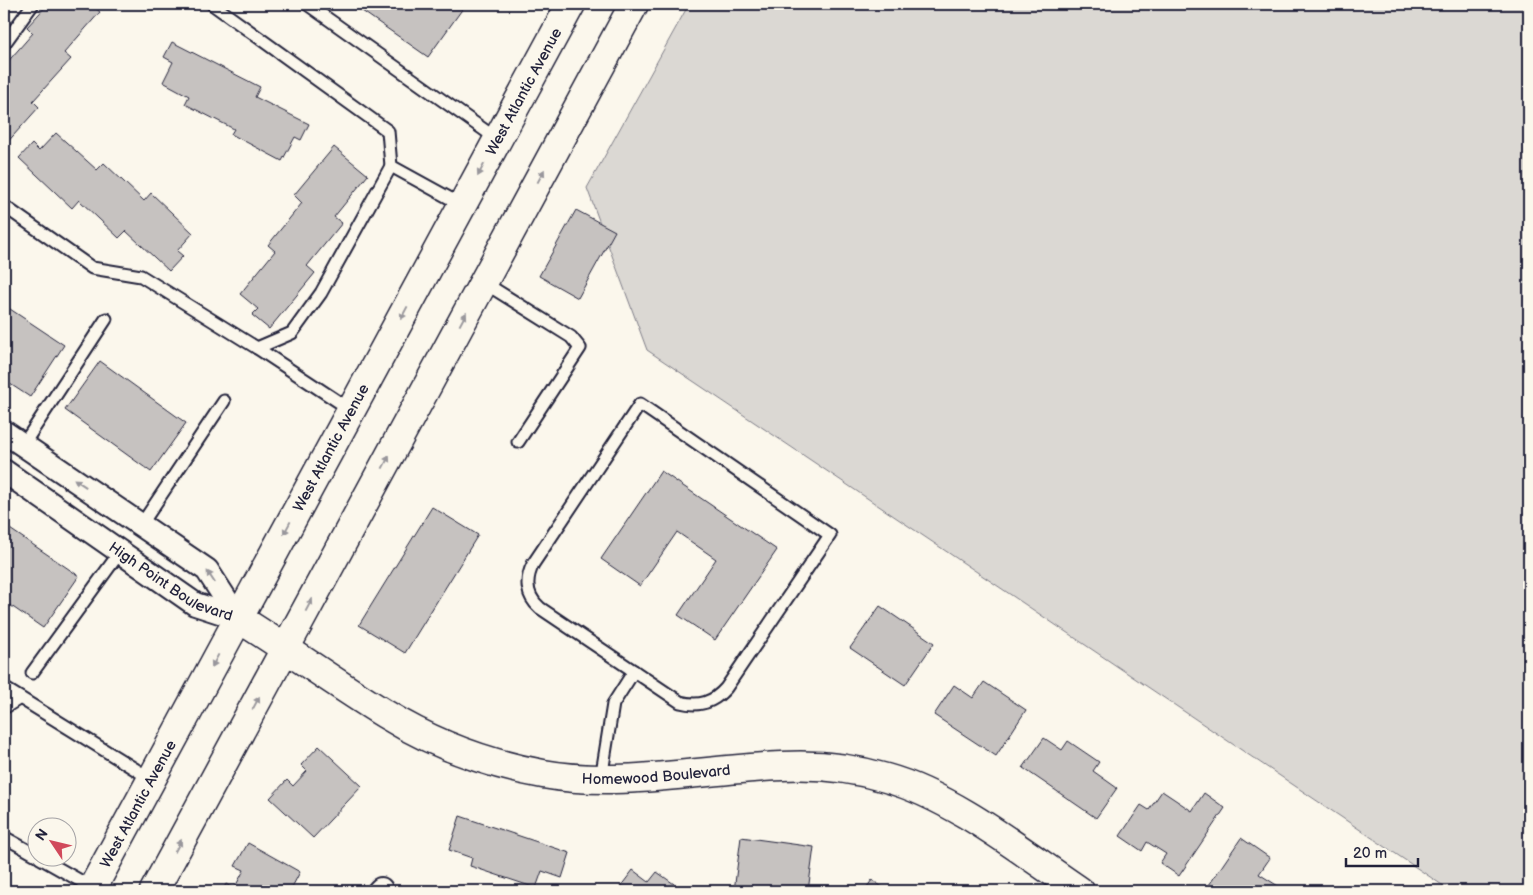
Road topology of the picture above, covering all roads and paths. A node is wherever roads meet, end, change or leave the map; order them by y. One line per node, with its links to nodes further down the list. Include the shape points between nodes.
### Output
1 (33, 4): 6 (lane)
2 (212, 4): 8 (lane, via 388,131)
3 (307, 4): 7 (lane)
4 (571, 4): 7 (main road, West Atlantic Avenue)
5 (634, 4): 11 (main road, one-way to 5)
6 (4, 44)
7 (498, 139): 9 (main road, West Atlantic Avenue, one-way to 9)
8 (391, 166): 9 (lane); 13 (lane, via 321,293 292,333)
9 (462, 205): 15 (main road, West Atlantic Avenue, one-way to 15)
10 (4, 206): 13 (lane, via 92,268 141,276)
11 (483, 282): 17 (lane, via 571,337 580,348); 23 (main road, one-way to 11)
12 (106, 319): 18 (lane)
13 (257, 348): 15 (lane)
14 (224, 401): 20 (lane)
15 (351, 410): 22 (main road, West Atlantic Avenue, one-way to 22)
16 (4, 432): 18 (street, High Point Boulevard)
17 (518, 442)
18 (23, 445): 20 (street, High Point Boulevard, one-way to 18)
19 (4, 471): 21 (street, High Point Boulevard)
20 (141, 525): 22 (street, High Point Boulevard, one-way to 20, via 206,570)
21 (120, 552): 22 (street, High Point Boulevard, via 195,604); 25 (lane)
22 (238, 618): 23 (main road, Homewood Boulevard); 29 (main road, West Atlantic Avenue, one-way to 29)
23 (286, 648): 30 (main road, Homewood Boulevard, via 386,715 438,741 490,761 544,774); 35 (main road, one-way to 23)
24 (634, 671): 24 (lane, via 680,702 700,704 719,696 830,536 640,404 533,564 527,580 531,598 536,604); 30 (lane, via 613,704)
25 (32, 673)
26 (4, 688): 27 (lane)
27 (20, 698): 28 (lane); 29 (lane)
28 (4, 708)
29 (151, 779): 34 (main road, West Atlantic Avenue)
30 (601, 779): 36 (main road, Homewood Boulevard, via 783,766 837,767 887,778 924,792 964,813)
31 (4, 837): 32 (lane)
32 (28, 851)
33 (57, 868): 34 (lane)
34 (92, 890)
35 (154, 891)
36 (1080, 891)

